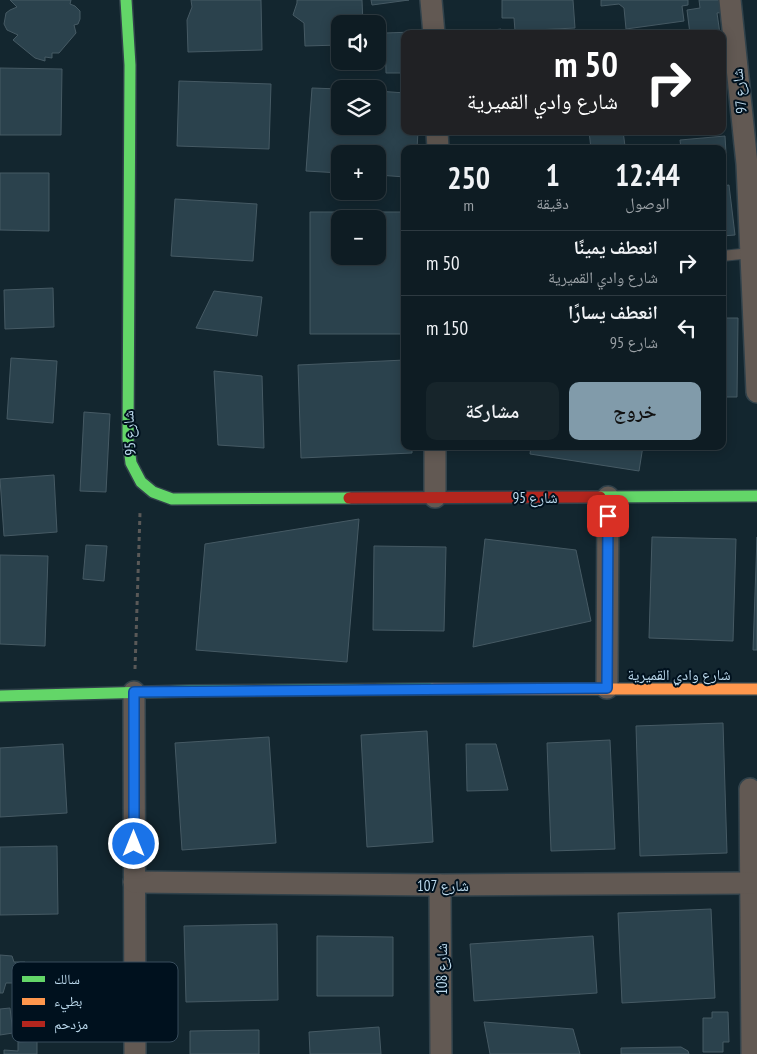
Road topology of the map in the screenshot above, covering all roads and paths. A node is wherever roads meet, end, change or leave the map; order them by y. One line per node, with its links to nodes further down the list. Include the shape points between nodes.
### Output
1 (126, 0): 9 (street, شارع 95, via 130,65 128,439 131,463)
2 (430, 0): 4 (street)
3 (730, 0): 5 (street, شارع 97, via 747,164)
4 (434, 30)
5 (752, 253): 6 (lane); 7 (street, شارع 97)
6 (726, 256)
7 (757, 392)
8 (435, 450): 11 (street)
9 (141, 482): 11 (street, شارع 95, via 153,492 172,499); 15 (path)
10 (757, 496): 12 (street, شارع 95)
11 (434, 497): 12 (street, شارع 95)
12 (608, 497): 13 (street)
13 (607, 688): 14 (street, شارع وادي القميرية); 15 (street, شارع وادي القميرية)
14 (757, 689)
15 (134, 692): 16 (street, شارع وادي القميرية); 18 (street)
16 (0, 696)
17 (750, 789): 19 (street)
18 (134, 882): 20 (street, شارع 107); 21 (street)
19 (752, 884): 20 (street, شارع 107); 23 (street)
20 (440, 885): 22 (street, شارع 108)
21 (134, 962)
22 (441, 1054)
23 (752, 1054)

